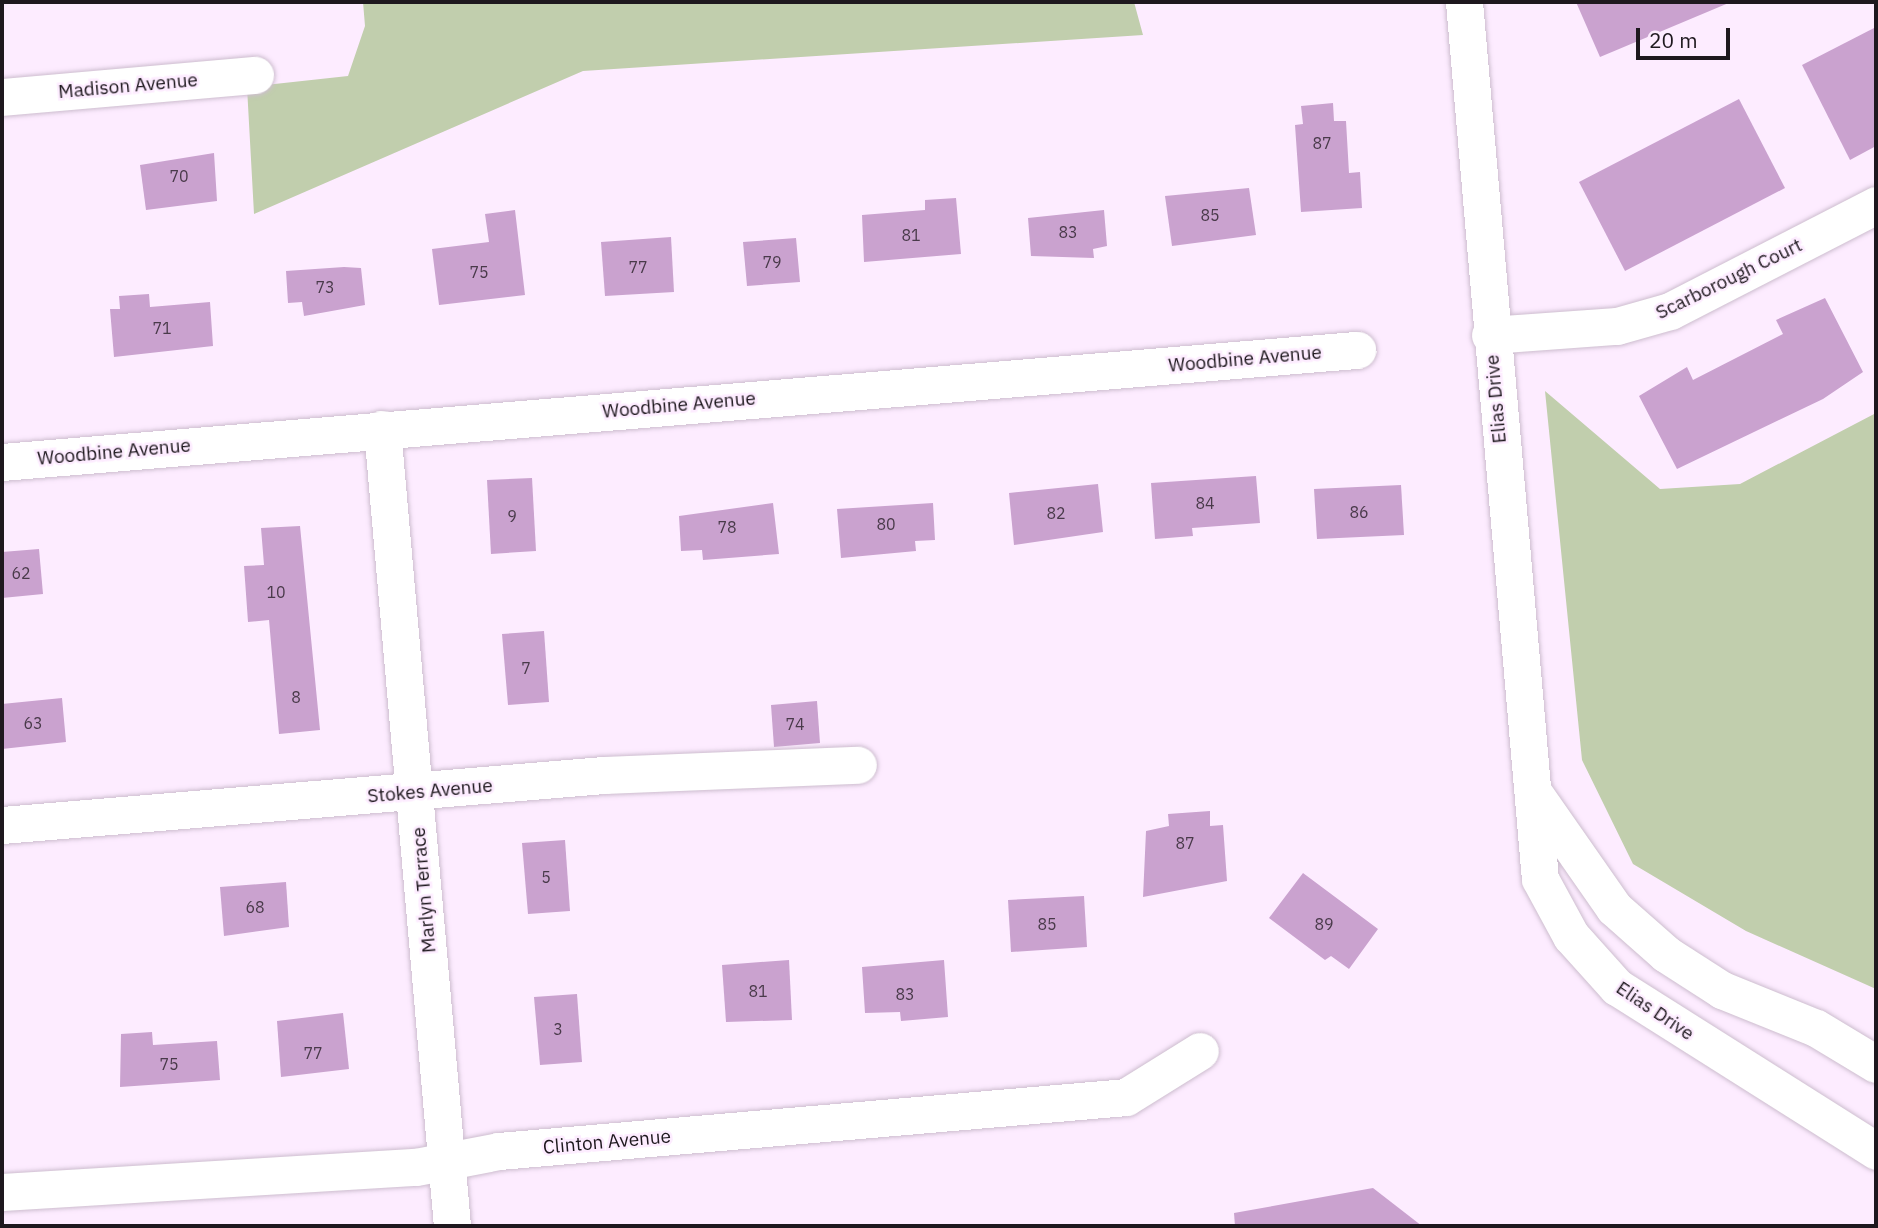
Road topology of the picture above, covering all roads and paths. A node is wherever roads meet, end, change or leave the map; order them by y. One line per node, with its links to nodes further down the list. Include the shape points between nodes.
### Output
1 (1464, 2): 5 (street, Elias Drive)
2 (255, 75): 3 (street, Madison Avenue)
3 (2, 97)
4 (1876, 205): 5 (street, Scarborough Court, via 1657,315 1617,326)
5 (1490, 335): 11 (street, Elias Drive)
6 (1357, 350): 7 (street, Woodbine Avenue)
7 (382, 429): 8 (street, Woodbine Avenue); 10 (street, Marlyn Terrace)
8 (2, 462)
9 (858, 765): 10 (street, Stokes Avenue, via 604,775)
10 (415, 792): 12 (street, Stokes Avenue); 16 (street, Marlyn Terrace)
11 (1536, 796): 14 (street, Elias Drive, via 1614,908 1665,954 1722,990 1825,1032); 15 (street, Elias Drive, via 1540,879 1592,962 1617,987)
12 (2, 825)
13 (1200, 1051): 16 (street, Clinton Avenue, via 1126,1097 499,1151)
14 (1876, 1065)
15 (1876, 1151)
16 (448, 1161): 17 (street, Clinton Avenue); 18 (street, Marlyn Terrace)
17 (2, 1192)
18 (452, 1226)

